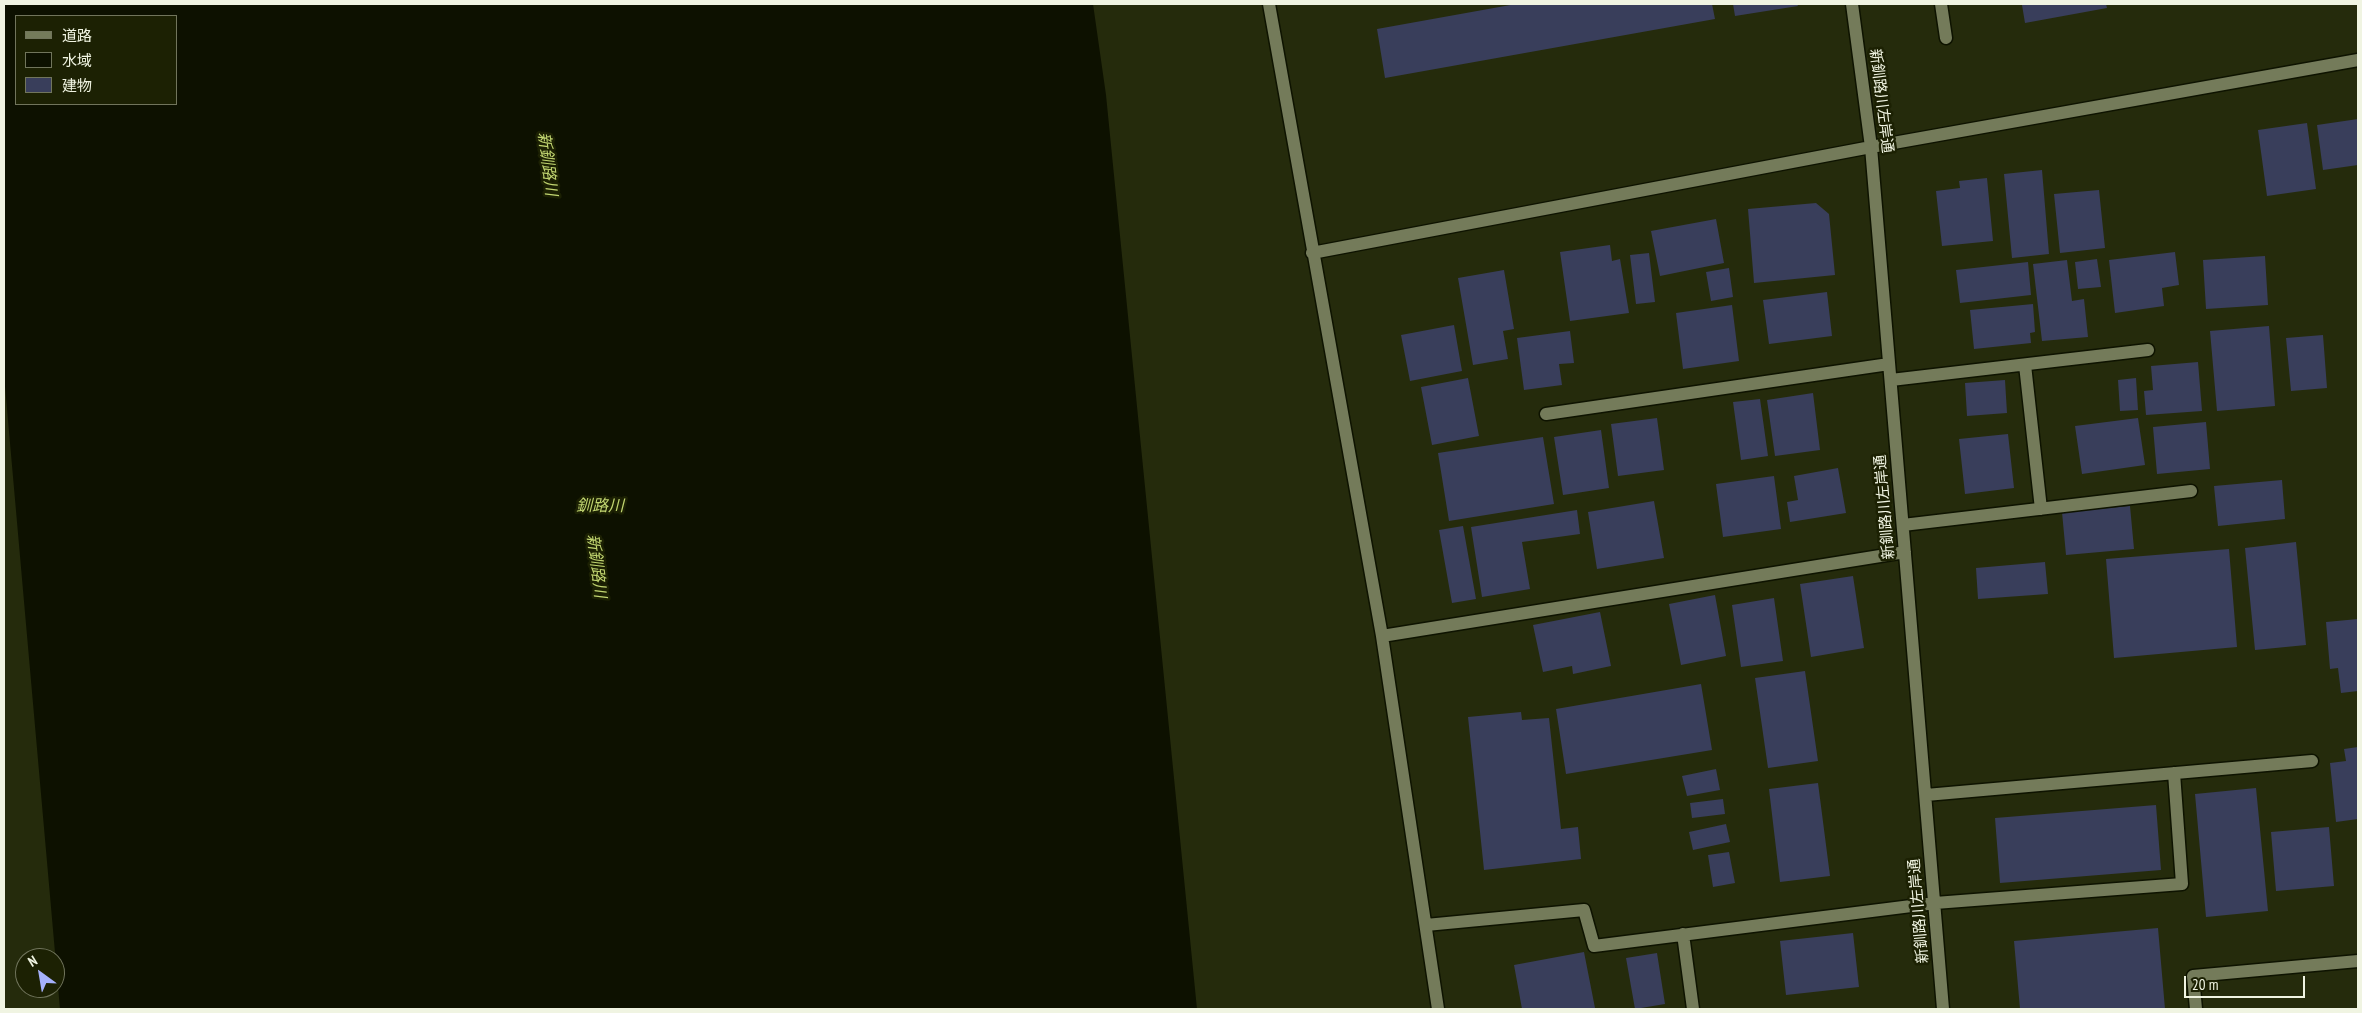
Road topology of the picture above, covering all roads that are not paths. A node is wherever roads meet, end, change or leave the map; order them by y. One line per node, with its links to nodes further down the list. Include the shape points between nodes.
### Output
1 (1269, 4): 7 (street)
2 (1852, 4): 6 (street, 新釧路川左岸通)
3 (1941, 4): 4 (street)
4 (1946, 38)
5 (2358, 60): 6 (street)
6 (1871, 147): 7 (street); 9 (street, 新釧路川左岸通)
7 (1312, 252): 17 (street)
8 (2148, 350): 10 (street)
9 (1889, 364): 11 (street, 新釧路川左岸通); 12 (street)
10 (2025, 364): 11 (street); 14 (street)
11 (1891, 380): 15 (street, 新釧路川左岸通)
12 (1546, 414)
13 (2191, 491): 14 (street)
14 (2041, 509): 15 (street)
15 (1903, 525): 16 (street, 新釧路川左岸通)
16 (1905, 552): 17 (street); 20 (street, 新釧路川左岸通)
17 (1382, 636): 22 (street)
18 (2312, 761): 19 (street)
19 (2174, 773): 20 (street); 21 (street, via 2182,884)
20 (1926, 795): 21 (street, 新釧路川左岸通)
21 (1935, 903): 23 (street); 27 (street, 新釧路川左岸通)
22 (1426, 925): 23 (street, via 1584,910 1594,946); 25 (street)
23 (1683, 934): 26 (street)
24 (2358, 961): 28 (street, via 2193,976)
25 (1438, 1009)
26 (1693, 1009)
27 (1943, 1009)
28 (2196, 1009)

